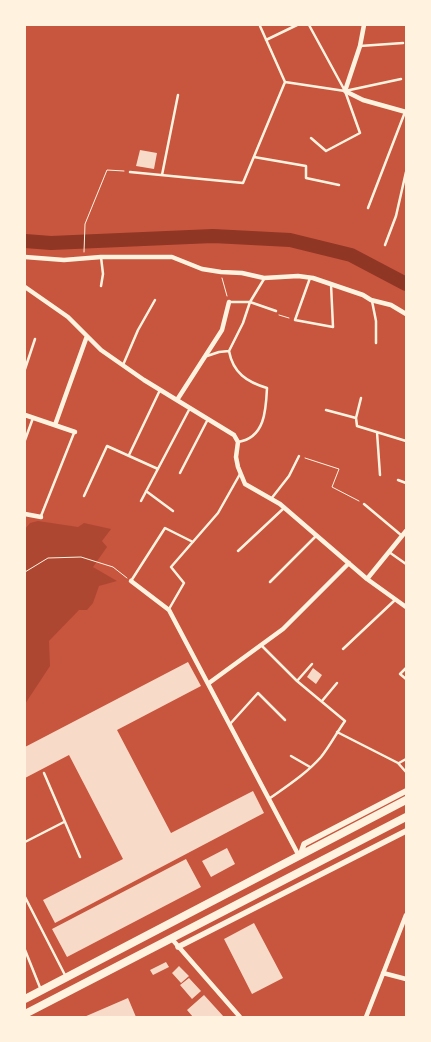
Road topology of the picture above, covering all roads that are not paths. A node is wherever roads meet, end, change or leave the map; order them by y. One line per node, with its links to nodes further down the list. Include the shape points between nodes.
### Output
1 (296, 25): 5 (lane)
2 (310, 25): 10 (lane)
3 (364, 25): 7 (street)
4 (260, 26): 5 (lane)
5 (266, 40): 9 (lane)
6 (403, 43): 7 (lane)
7 (360, 46): 10 (street)
8 (401, 79): 10 (lane)
9 (284, 82): 10 (lane); 14 (lane)
10 (345, 91): 12 (street, via 363,100); 13 (lane, via 360,133 326,150)
11 (178, 96): 17 (lane)
12 (406, 111): 19 (lane)
13 (311, 138)
14 (254, 157): 17 (lane, via 243,183); 18 (lane, via 306,166 306,178)
15 (130, 172): 17 (lane)
16 (406, 172): 20 (lane, via 396,216)
17 (162, 175)
18 (339, 185)
19 (368, 208)
20 (385, 245)
21 (25, 257): 22 (street, via 64,260)
22 (101, 257): 23 (street, via 172,257 202,269); 26 (lane)
23 (264, 278): 24 (street); 31 (lane)
24 (310, 278): 25 (street); 25 (lane, via 295,320 333,327)
25 (331, 284): 29 (street)
26 (101, 286)
27 (25, 287): 34 (street, via 68,317)
28 (154, 300): 39 (lane)
29 (372, 300): 33 (street, via 391,305); 36 (lane)
30 (229, 302): 31 (lane); 38 (street, via 222,330)
31 (250, 302): 32 (lane); 37 (lane)
32 (276, 311)
33 (406, 314)
34 (87, 336): 39 (street); 50 (street)
35 (35, 339): 40 (lane)
36 (376, 344)
37 (229, 351): 38 (lane); 55 (lane, via 235,369 251,382 267,388 263,424 254,434)
38 (205, 357): 43 (street)
39 (123, 365): 41 (street)
40 (25, 369)
41 (160, 390): 43 (street); 56 (lane)
42 (361, 398): 49 (lane)
43 (177, 400): 44 (street)
44 (190, 408): 48 (street); 58 (lane)
45 (326, 410): 49 (lane)
46 (25, 415): 47 (street)
47 (34, 418): 50 (street); 53 (lane)
48 (208, 418): 55 (street, via 234,435); 59 (lane)
49 (356, 418): 52 (lane, via 357,426)
50 (55, 425): 51 (street)
51 (75, 432): 72 (lane)
52 (378, 432): 54 (lane); 61 (lane)
53 (25, 440)
54 (406, 441)
55 (238, 442): 60 (street, via 236,457)
56 (129, 455): 58 (lane); 65 (lane, via 107,446)
57 (299, 456): 66 (lane, via 289,476)
58 (158, 469): 64 (lane)
59 (180, 473)
60 (240, 473): 66 (street, via 245,484); 76 (lane, via 218,514)
61 (380, 475)
62 (398, 480): 63 (lane)
63 (406, 482)
64 (146, 491): 67 (lane); 70 (lane)
65 (84, 496)
66 (271, 499): 69 (street)
67 (141, 501)
68 (364, 504): 75 (lane)
69 (284, 508): 74 (street); 77 (lane)
70 (173, 511)
71 (25, 514): 72 (street)
72 (41, 518)
73 (406, 531): 75 (street)
74 (317, 535): 79 (street); 83 (lane)
75 (403, 536): 78 (street)
76 (193, 542): 82 (lane, via 165,528); 86 (lane, via 171,567 184,583)
77 (238, 551)
78 (389, 552): 80 (lane); 81 (street)
79 (349, 563): 81 (street); 87 (street, via 283,629)
80 (406, 564)
81 (367, 579): 84 (street)
82 (132, 581): 86 (street)
83 (270, 582)
84 (396, 600): 85 (street); 88 (lane)
85 (406, 607)
86 (169, 610): 93 (street)
87 (261, 645): 92 (lane); 93 (street)
88 (343, 648)
89 (312, 664): 92 (lane)
90 (406, 668): 91 (lane, via 400,674)
91 (406, 679)
92 (297, 681): 95 (lane)
93 (209, 683): 97 (street)
94 (337, 683): 95 (lane)
95 (322, 702): 98 (lane, via 345,721)
96 (285, 720): 97 (lane, via 258,693)
97 (230, 724): 106 (street)
98 (337, 732): 101 (lane); 102 (lane)
99 (291, 756): 102 (lane)
100 (406, 758): 101 (lane)
101 (398, 763): 103 (lane)
102 (310, 767): 106 (lane)
103 (406, 772)
104 (44, 773): 109 (lane)
105 (406, 791): 113 (street, via 304,844)
106 (269, 799): 113 (street)
107 (406, 800): 113 (main road)
108 (406, 817): 116 (main road)
109 (64, 822): 111 (lane); 112 (lane)
110 (406, 831): 117 (street)
111 (25, 842)
112 (80, 857)
113 (300, 857): 120 (main road)
114 (25, 897): 120 (lane)
115 (406, 915): 119 (street)
116 (171, 938): 117 (street); 124 (main road)
117 (178, 947): 125 (street)
118 (25, 950): 122 (lane)
119 (383, 974): 121 (street); 126 (street)
120 (67, 978): 122 (main road)
121 (406, 979)
122 (42, 991): 123 (main road)
123 (25, 1000)
124 (25, 1014)
125 (240, 1017)
126 (366, 1017)

